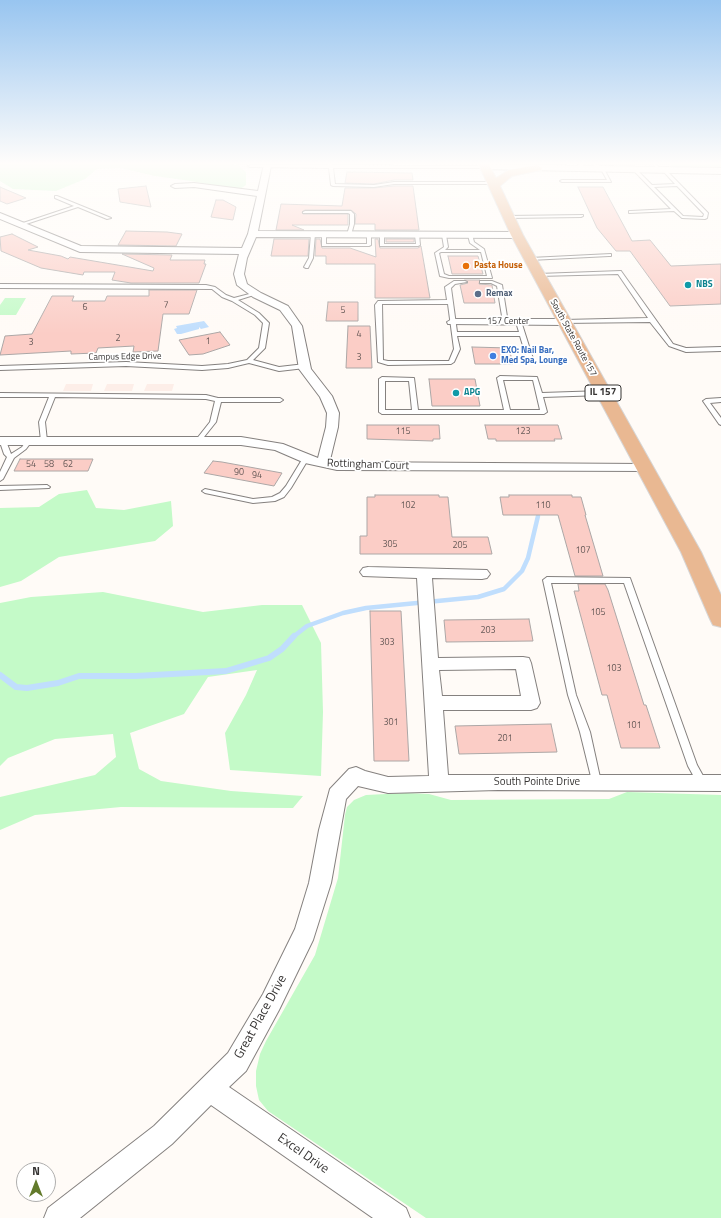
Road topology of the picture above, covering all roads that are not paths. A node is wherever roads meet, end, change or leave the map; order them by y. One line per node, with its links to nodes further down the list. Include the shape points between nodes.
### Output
1 (10, 220): 6 (street)
2 (29, 220): 6 (lane)
3 (256, 220): 8 (street)
4 (352, 220): 11 (lane)
5 (509, 220): 15 (main road, South State Route 157 / IL 157)
6 (18, 223): 7 (street); 17 (street, via 80,249)
7 (0, 226)
8 (253, 234): 9 (street); 17 (street)
9 (313, 234): 10 (street); 21 (lane, via 311,258)
10 (324, 234): 11 (street); 12 (lane, via 324,245 370,245)
11 (349, 234): 12 (street)
12 (369, 235): 13 (street)
13 (444, 235): 14 (street); 16 (lane, via 446,247)
14 (470, 235): 15 (street); 18 (lane, via 472,242)
15 (517, 235): 20 (main road, South State Route 157 / IL 157)
16 (440, 250): 18 (lane); 18 (lane, via 438,253 442,275 449,278 490,277)
17 (244, 251): 24 (street, via 239,274 242,285)
18 (482, 251)
19 (609, 255): 20 (lane)
20 (530, 259): 22 (main road, South State Route 157 / IL 157)
21 (306, 267)
22 (538, 275): 27 (lane, via 619,272); 31 (main road, South State Route 157 / IL 157)
23 (0, 286): 25 (lane, via 206,287 213,288)
24 (255, 294): 25 (lane); 37 (street, via 284,308 296,326)
25 (234, 300): 35 (lane, via 257,314 266,323 262,348)
26 (450, 302): 28 (lane); 29 (lane, via 448,287 454,283 497,284); 32 (lane, via 380,302 380,361 442,364 451,362 457,349)
27 (652, 320): 31 (lane); 34 (lane, via 671,345 686,350)
28 (452, 322): 29 (street, 157 Center); 32 (lane)
29 (506, 322): 30 (street, 157 Center)
30 (519, 322): 31 (street, 157 Center); 33 (lane)
31 (564, 322): 39 (main road, South State Route 157 / IL 157)
32 (454, 334): 33 (lane)
33 (523, 334): 36 (lane)
34 (721, 349)
35 (249, 361): 37 (lane, Campus Edge Drive, via 279,369); 38 (lane, Campus Edge Drive, via 202,368 126,364)
36 (531, 362)
37 (304, 366): 55 (street, via 326,396 333,413)
38 (0, 368)
39 (603, 394): 41 (lane); 56 (main road, South State Route 157 / IL 157)
40 (0, 395): 42 (lane)
41 (540, 395): 47 (lane, via 544,412); 47 (lane, via 535,378 500,378)
42 (53, 396): 43 (lane, via 206,397); 51 (lane, via 42,422)
43 (218, 400): 44 (lane); 52 (lane, via 213,422)
44 (280, 400)
45 (721, 400): 48 (lane, via 706,401)
46 (416, 412): 46 (lane, via 412,379 382,379 382,412); 47 (lane)
47 (507, 412)
48 (721, 423)
49 (2, 441): 50 (street, Rottingham Court); 53 (lane, via 7,454)
50 (29, 441): 51 (street, Rottingham Court); 53 (lane)
51 (44, 441): 52 (street, Rottingham Court)
52 (198, 441): 54 (street, Rottingham Court, via 262,444)
53 (11, 457): 57 (lane)
54 (306, 458): 55 (street, Rottingham Court); 60 (lane, via 289,487 282,495 273,499 253,501)
55 (323, 463): 56 (street, Rottingham Court, via 337,466 390,467)
56 (644, 468): 64 (main road, South State Route 157 / IL 157, via 691,552)
57 (0, 479)
58 (0, 488): 59 (lane)
59 (47, 488)
60 (205, 491)
61 (368, 572): 62 (street)
62 (424, 573): 63 (street); 65 (street)
63 (482, 574)
64 (721, 618)
65 (430, 664): 66 (street); 66 (street, via 522,663 531,703)
66 (433, 703): 70 (street)
67 (356, 775): 70 (street, South Pointe Drive, via 388,786); 71 (street, Great Place Drive, via 337,795 328,830 320,883 305,932 271,1002 237,1062)
68 (596, 782): 69 (street, South Pointe Drive); 69 (lane, via 585,732 572,695 547,580 627,580 693,766); 70 (street, South Pointe Drive)
69 (712, 783)
70 (439, 784)
71 (210, 1090): 72 (street, Great Place Drive, via 163,1134); 73 (street, Excel Drive)
72 (58, 1218)
73 (396, 1218)

